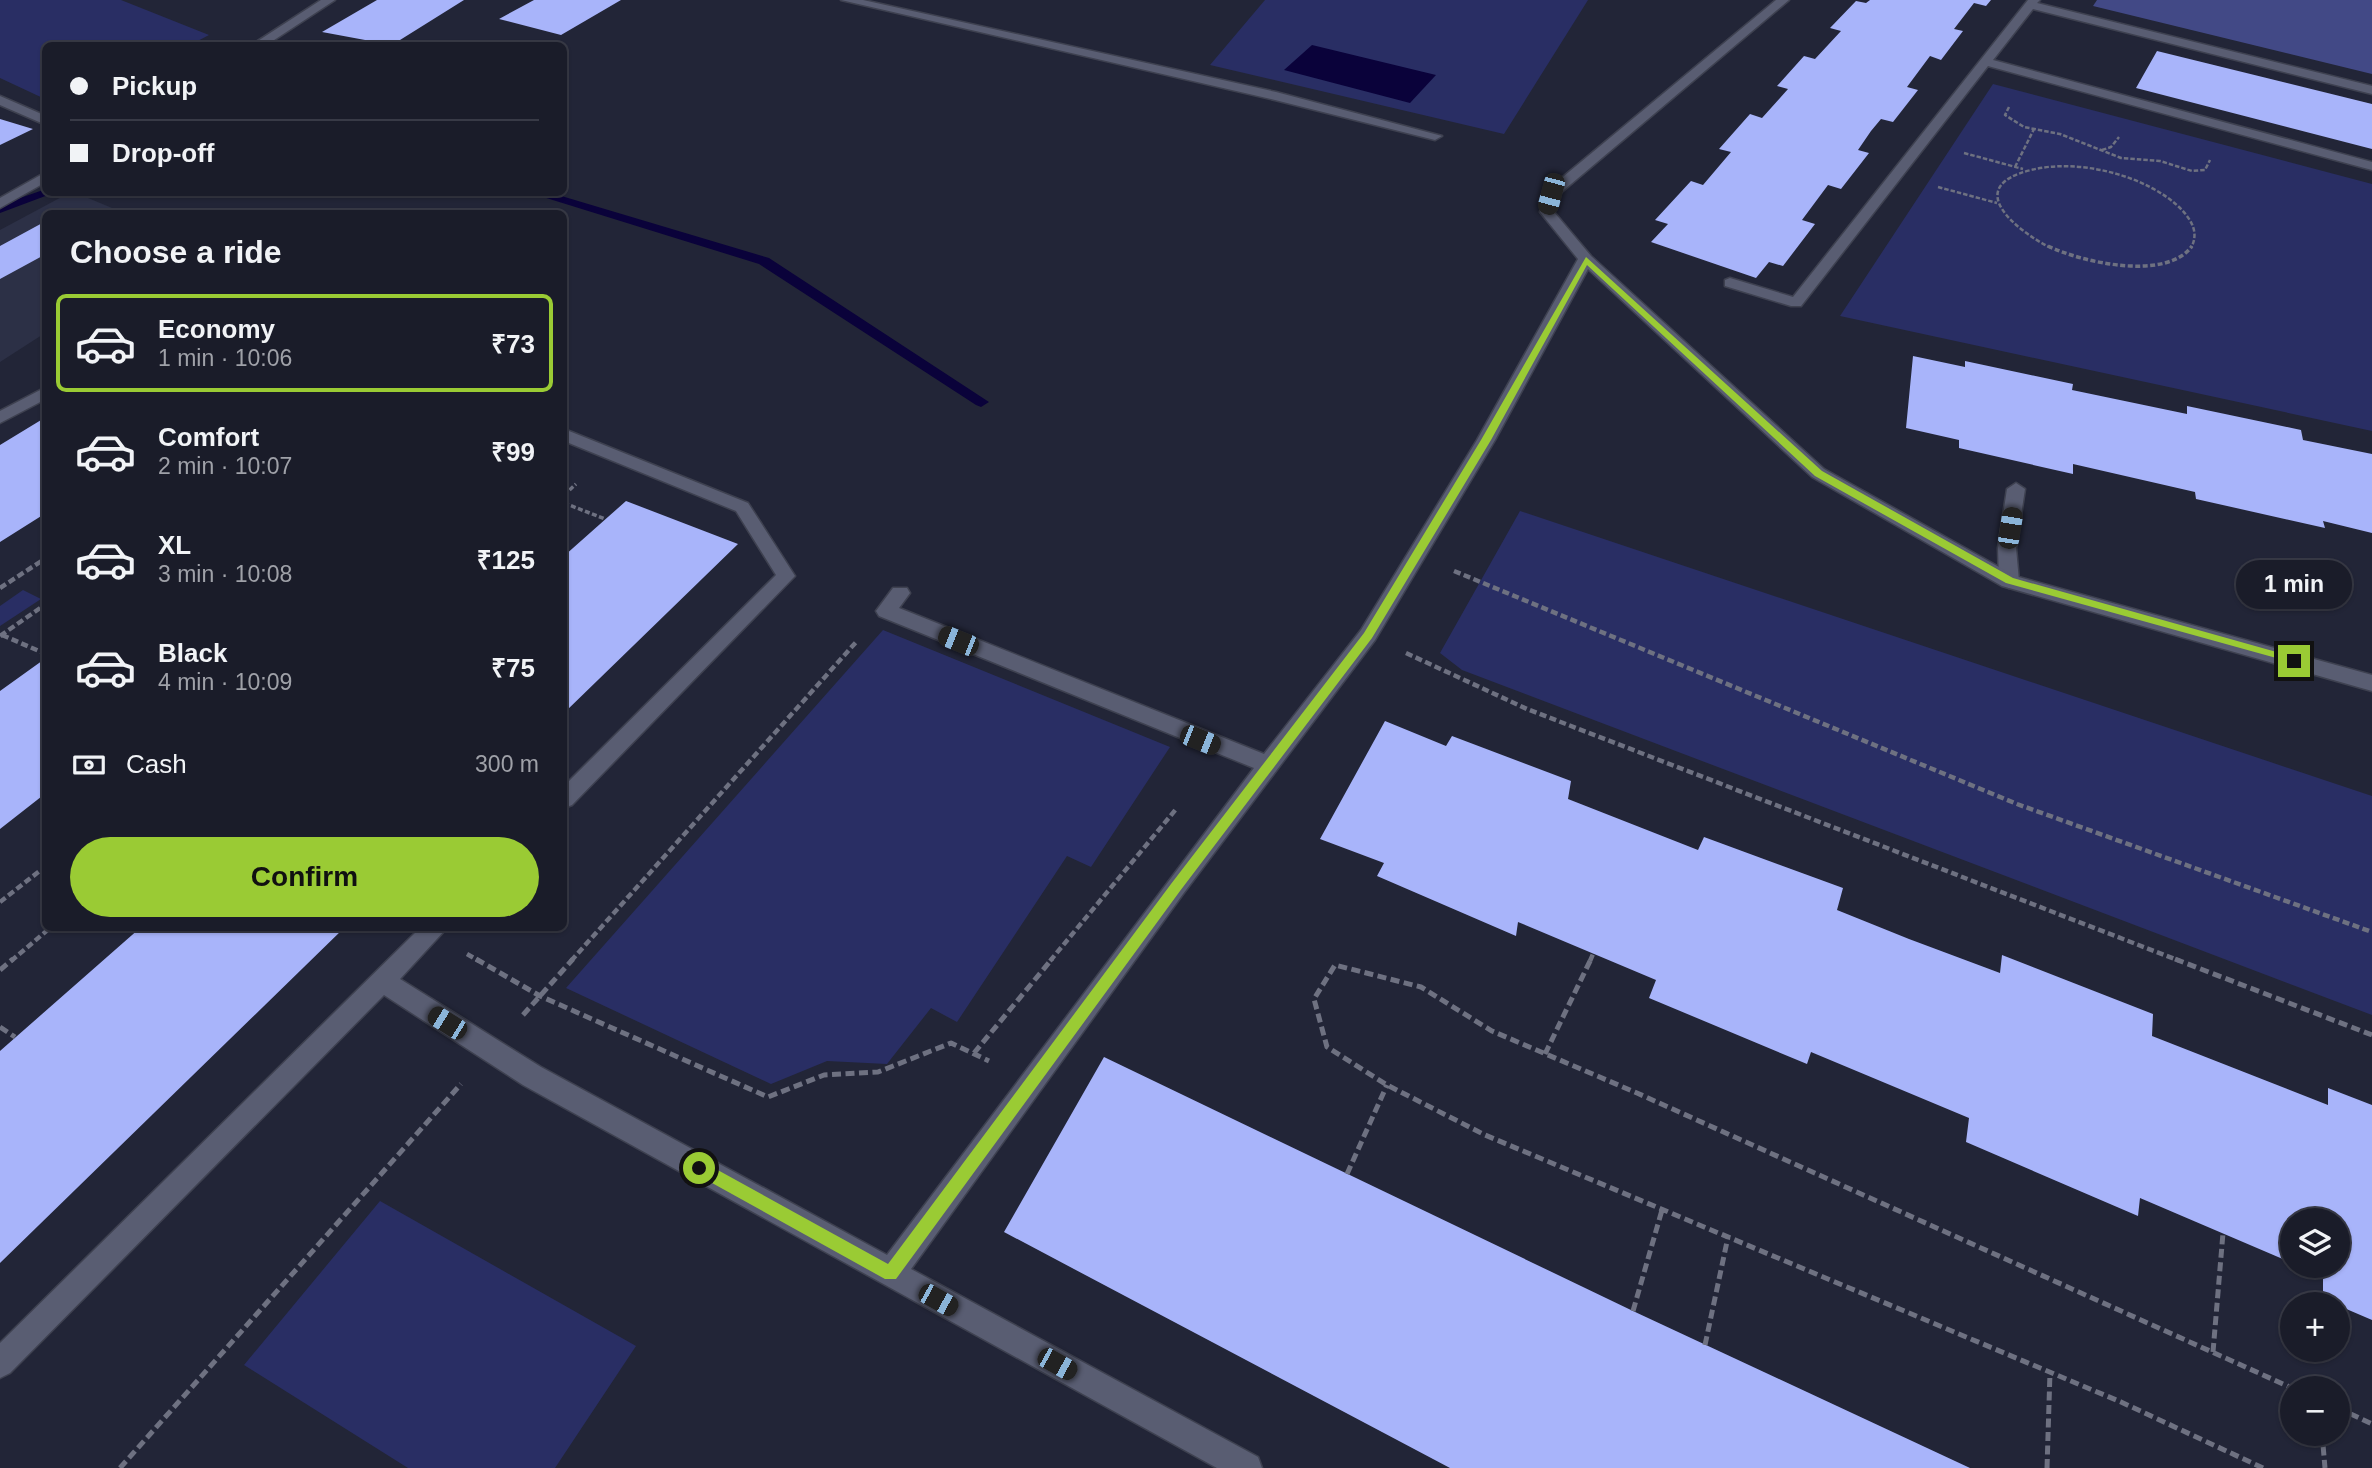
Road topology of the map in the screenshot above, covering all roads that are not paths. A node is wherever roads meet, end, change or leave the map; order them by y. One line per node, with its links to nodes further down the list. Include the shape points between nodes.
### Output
1 (329, 0): 5 (street)
2 (847, 0): 10 (street)
3 (1783, 0): 14 (street, via 1551,194 1546,212)
4 (2032, 3): 6 (street); 7 (street)
5 (262, 42)
6 (1986, 62): 11 (street); 15 (street, via 1796,303)
7 (2372, 90)
8 (0, 100): 9 (street)
9 (42, 119)
10 (1435, 136)
11 (2372, 166)
12 (42, 178): 13 (street)
13 (3, 202)
14 (1586, 259): 20 (street, via 1818,473); 23 (street, via 1418,557 1368,635)
15 (1730, 283)
16 (42, 394): 17 (street)
17 (0, 418)
18 (567, 436): 24 (street, via 742,506 786,576)
19 (2016, 489): 20 (street, via 2007,548)
20 (2009, 581): 22 (street)
21 (900, 593): 23 (street, via 886,611)
22 (2372, 683)
23 (1268, 765): 27 (street)
24 (567, 796)
25 (431, 931): 26 (street)
26 (382, 981): 27 (street, via 491,1050); 28 (street)
27 (890, 1274): 29 (street)
28 (0, 1363)
29 (1247, 1468)

